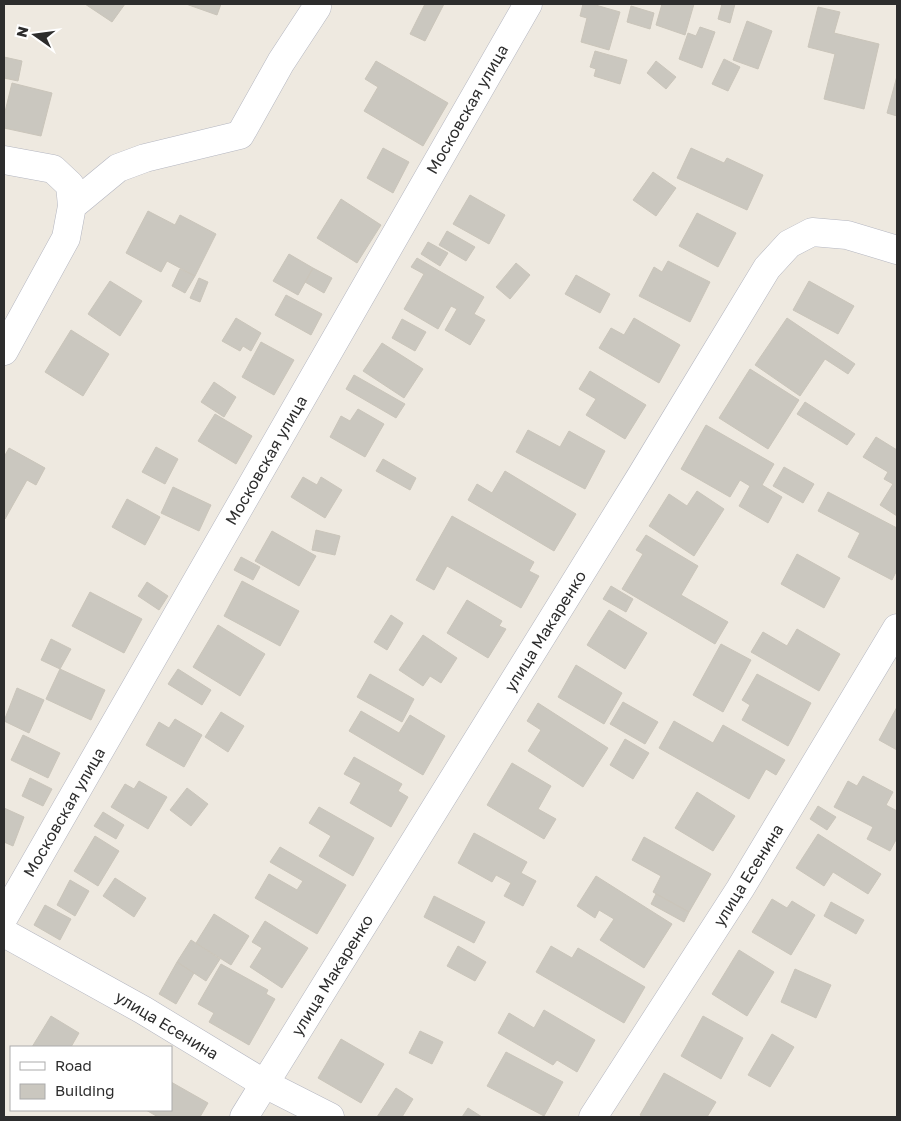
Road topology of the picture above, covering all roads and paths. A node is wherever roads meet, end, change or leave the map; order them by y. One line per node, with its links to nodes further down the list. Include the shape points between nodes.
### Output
1 (528, 4): 8 (street, Московская улица)
2 (317, 7): 4 (street, via 240,135 145,158 118,168)
3 (4, 160): 4 (street, via 53,169 70,185)
4 (72, 206): 6 (street, via 66,238)
5 (897, 250): 10 (street, улица Макаренко, via 847,235 812,232 789,244 767,268)
6 (4, 351)
7 (897, 628): 13 (street, улица Есенина, via 740,889)
8 (4, 917)
9 (4, 933): 10 (street, улица Есенина, via 143,1010)
10 (265, 1084): 11 (street, улица Макаренко); 12 (street, улица Есенина)
11 (244, 1117)
12 (330, 1117)
13 (593, 1117)

